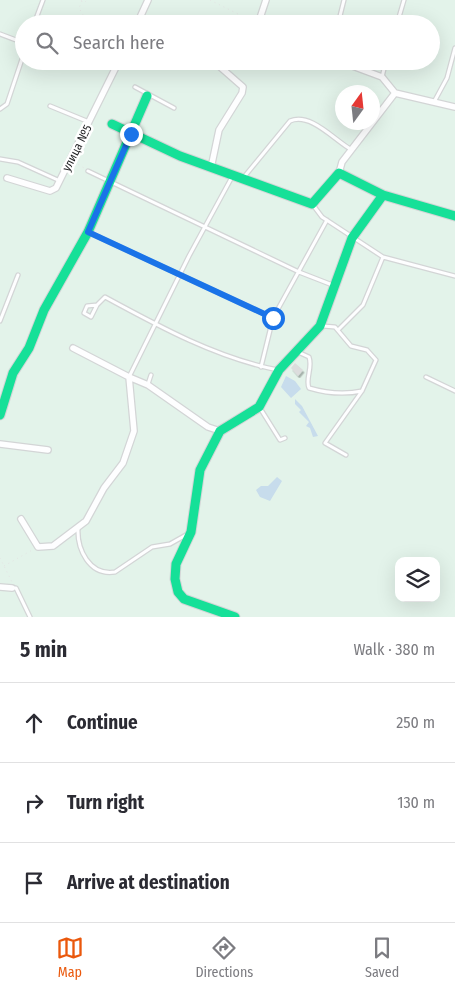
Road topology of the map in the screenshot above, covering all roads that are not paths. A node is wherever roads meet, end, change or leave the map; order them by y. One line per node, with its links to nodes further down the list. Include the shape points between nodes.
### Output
1 (43, 0): 6 (lane)
2 (148, 0): 7 (street)
3 (266, 0): 8 (street)
4 (344, 0): 9 (lane)
5 (404, 0): 10 (lane)
6 (37, 15)
7 (141, 15)
8 (261, 15)
9 (340, 15)
10 (400, 15)
11 (0, 34): 12 (lane)
12 (15, 39)
13 (455, 48): 23 (lane, via 447,78)
14 (19, 70): 27 (lane, via 7,104)
15 (115, 70): 28 (street, улица №5)
16 (224, 70): 33 (street, via 241,84 243,90 219,130)
17 (363, 70): 19 (street)
18 (384, 70): 19 (lane)
19 (382, 77): 21 (street)
20 (135, 87): 22 (lane)
21 (395, 93): 23 (street); 31 (street)
22 (147, 96): 26 (lane); 30 (street)
23 (434, 102): 25 (street)
24 (50, 106): 28 (lane)
25 (455, 107)
26 (174, 108)
27 (0, 109)
28 (90, 122): 39 (street, улица №5)
29 (112, 124): 30 (street)
30 (131, 134): 33 (street); 40 (street)
31 (352, 150): 35 (street, via 342,162); 38 (lane, via 321,126 296,119 290,121)
32 (0, 159): 39 (lane, via 18,162)
33 (211, 168): 36 (street)
34 (88, 171): 40 (lane)
35 (339, 173): 41 (street); 42 (street)
36 (232, 176): 38 (street); 45 (lane)
37 (7, 178): 39 (street, улица №5, via 50,191)
38 (242, 180): 42 (street)
39 (60, 181)
40 (110, 183): 45 (lane); 46 (street)
41 (383, 195): 43 (street); 47 (street)
42 (312, 204): 44 (lane)
43 (455, 216)
44 (327, 220): 47 (lane); 49 (lane)
45 (204, 226): 49 (lane); 50 (lane)
46 (88, 232): 50 (lane); 71 (street, via 13,373)
47 (352, 238): 48 (lane); 53 (street)
48 (383, 257): 52 (lane); 59 (lane, via 363,305)
49 (299, 272): 53 (lane); 55 (lane)
50 (180, 274): 55 (lane); 57 (lane)
51 (18, 275): 56 (lane)
52 (455, 276)
53 (335, 286): 58 (street)
54 (98, 305): 54 (lane, via 87,306 84,313 91,317); 57 (lane, via 105,297)
55 (273, 318): 62 (lane)
56 (0, 322)
57 (154, 324): 62 (lane, via 249,364); 66 (lane)
58 (320, 326): 59 (lane); 61 (street)
59 (338, 329): 68 (lane, via 352,346 368,350 376,360)
60 (72, 348): 66 (street)
61 (297, 351): 63 (street); 68 (lane, via 310,357 309,388 328,393)
62 (261, 366): 63 (lane)
63 (279, 370): 70 (street)
64 (152, 375): 67 (lane)
65 (426, 377): 69 (lane)
66 (129, 378): 67 (street); 78 (street, via 132,441 123,463 104,488 86,521)
67 (148, 385): 72 (street)
68 (362, 391): 76 (lane, via 326,443)
69 (455, 391)
70 (259, 407): 72 (street); 73 (lane, via 280,440)
71 (0, 415)
72 (220, 431): 79 (street, via 200,470)
73 (285, 438)
74 (0, 444): 75 (street)
75 (48, 450)
76 (346, 455)
77 (21, 519): 78 (street, via 38,547 53,546)
78 (78, 527): 79 (lane, via 80,552 98,570 108,573 152,547 170,544)
79 (191, 532): 83 (street, via 176,564 178,592 184,599)
80 (0, 587): 81 (street)
81 (12, 588): 82 (lane, via 16,588)
82 (30, 617)
83 (235, 617)

